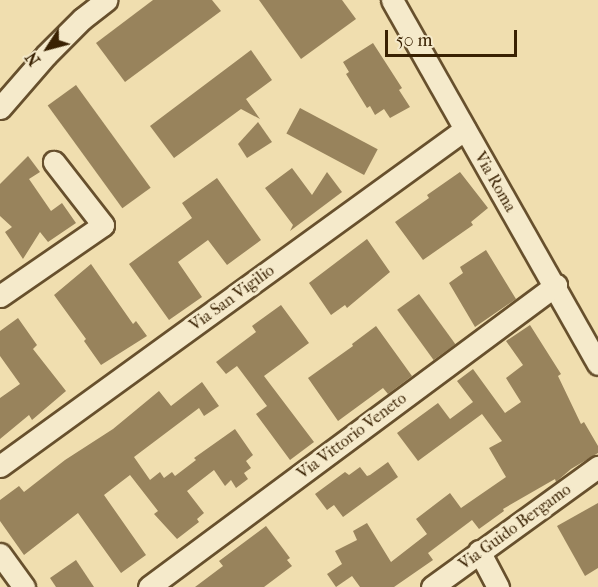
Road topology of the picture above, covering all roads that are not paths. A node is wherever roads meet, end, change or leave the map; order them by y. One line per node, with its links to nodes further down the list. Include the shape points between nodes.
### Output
1 (106, 0): 3 (street, via 46,55)
2 (392, 0): 4 (street, Via Roma)
3 (0, 108)
4 (465, 129): 6 (street, Via Roma); 9 (street, Via San Vigilio)
5 (54, 162): 7 (street, via 103,225)
6 (556, 285): 8 (street, Via Roma); 14 (street, Via Vittorio Veneto)
7 (0, 296)
8 (598, 364)
9 (0, 466)
10 (598, 467): 11 (street, Via Guido Bergamo)
11 (479, 551): 15 (street, Via Guido Bergamo); 16 (street)
12 (0, 554): 13 (street)
13 (24, 587)
14 (149, 587)
15 (432, 587)
16 (498, 587)

